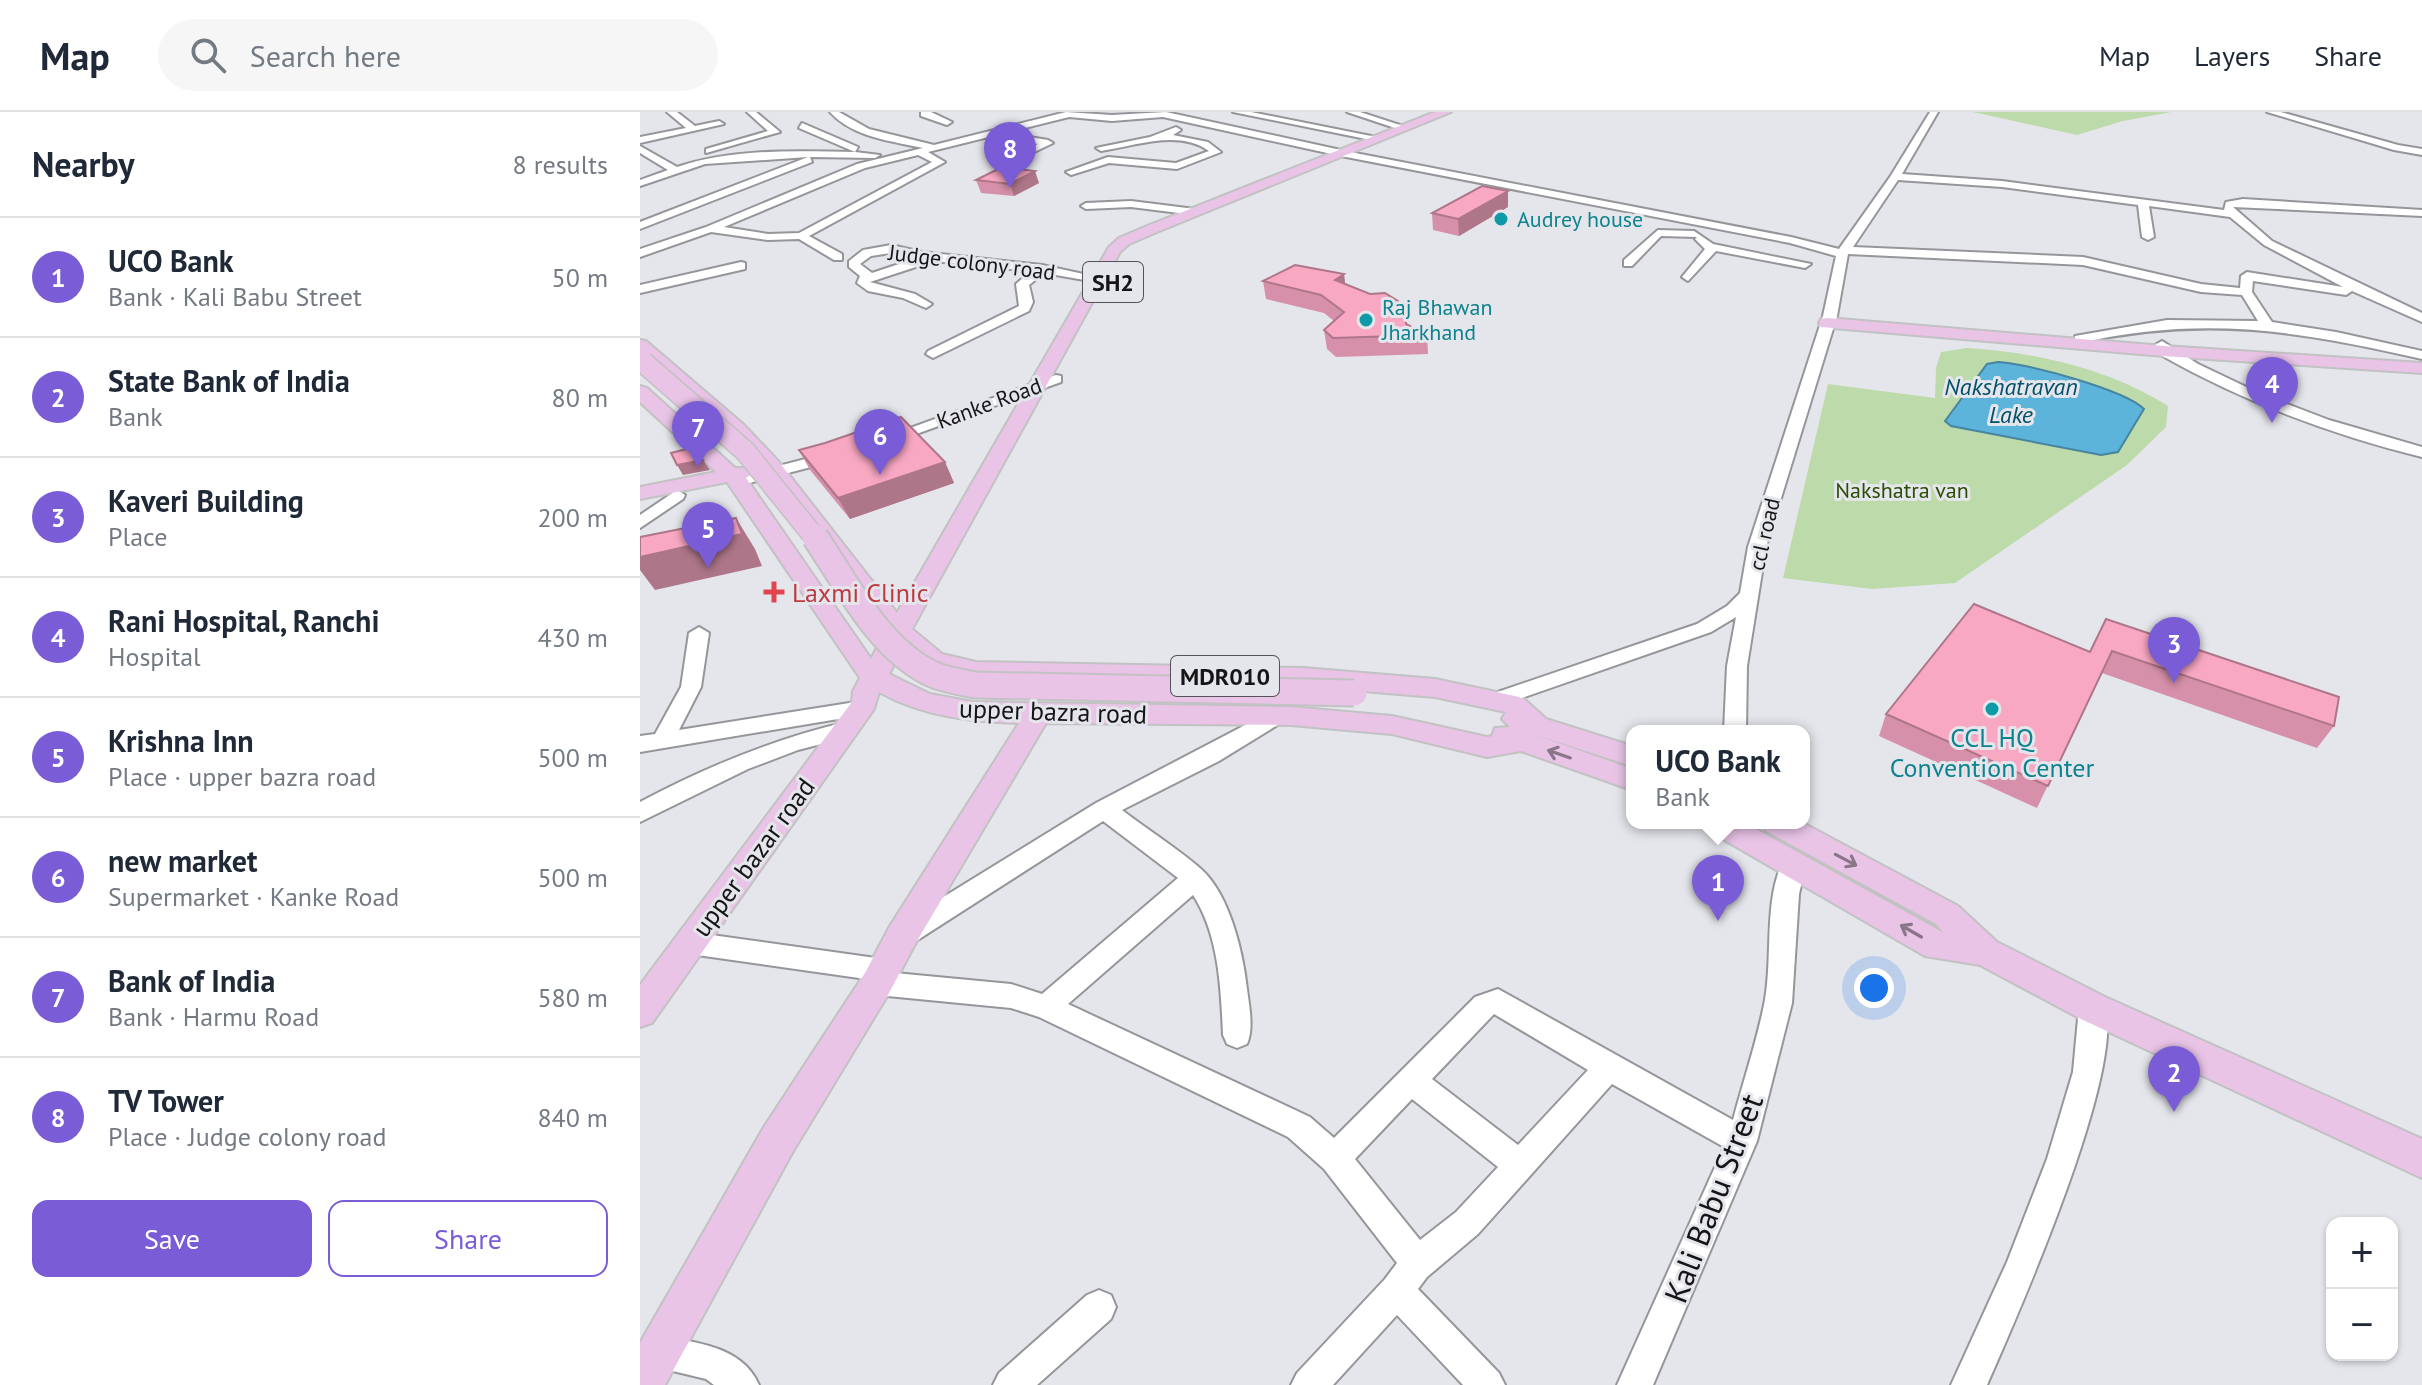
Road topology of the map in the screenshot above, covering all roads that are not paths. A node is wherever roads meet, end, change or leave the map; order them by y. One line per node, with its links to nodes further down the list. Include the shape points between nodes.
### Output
1 (671, 112): 22 (street)
2 (751, 112): 37 (street, via 775,132 708,152)
3 (792, 112): 16 (street)
4 (927, 112): 18 (street)
5 (1033, 112): 23 (street)
6 (1237, 112): 26 (street)
7 (1351, 112): 21 (street)
8 (1445, 112): 21 (main road, SH2)
9 (1463, 112): 33 (main road, SH2)
10 (1934, 112): 41 (street)
11 (2271, 112): 32 (street)
12 (1073, 113): 15 (street); 23 (street)
13 (1160, 113): 15 (street); 17 (street)
14 (836, 115): 28 (street, via 884,136); 35 (street, via 802,126)
15 (1132, 115)
16 (805, 119)
17 (1194, 120): 25 (street); 33 (street)
18 (947, 122)
19 (719, 124): 22 (street)
20 (648, 126): 24 (street)
21 (1404, 128): 26 (main road, SH2)
22 (693, 129): 24 (street)
23 (992, 134): 28 (street); 38 (street, via 1047,142 1004,163)
24 (664, 135): 27 (street)
25 (1165, 136): 29 (street); 40 (street, via 1210,145 1216,152 1177,166 1108,160)
26 (1376, 138): 33 (main road, SH2)
27 (640, 140)
28 (937, 148): 31 (street)
29 (1101, 148)
30 (640, 149): 39 (street)
31 (920, 152): 36 (street); 51 (street, via 940,162)
32 (2422, 152)
33 (1347, 153): 45 (main road, SH2); 48 (street); 81 (main road, SH2, via 1137,247)
34 (825, 154): 35 (street); 37 (street); 49 (street)
35 (875, 155): 36 (street)
36 (904, 155): 50 (street, via 861,166)
37 (704, 161): 39 (street)
38 (1005, 168)
39 (670, 172): 42 (street)
40 (1071, 172)
41 (1895, 177): 43 (street, via 2002,184); 55 (street)
42 (640, 181)
43 (2143, 204): 47 (street); 53 (street)
44 (1086, 206): 45 (street, via 1131,204)
45 (1195, 212): 64 (main road, SH2, via 1124,241)
46 (2422, 213): 47 (street, via 2243,202 2230,204)
47 (2233, 214): 68 (street, via 2268,243)
48 (1716, 225): 52 (street); 55 (street)
49 (640, 226)
50 (710, 229): 51 (street); 56 (street)
51 (801, 236): 57 (street)
52 (1703, 236): 54 (street, via 1700,240); 59 (street, via 1658,233)
53 (2148, 237)
54 (1713, 247): 60 (street); 63 (street)
55 (1843, 252): 67 (street, via 2083,261 2201,288); 71 (street, ccl road)
56 (640, 253)
57 (838, 257)
58 (931, 258): 62 (street, Judge colony road); 65 (street); 65 (street, Judge colony road, via 891,249 867,253 852,266 867,275)
59 (1628, 263)
60 (1805, 264)
61 (741, 266): 66 (street)
62 (1042, 269): 64 (street, Judge colony road); 76 (street, via 1022,284 1024,308)
63 (1688, 277)
64 (1096, 278): 81 (main road, SH2)
65 (865, 279): 69 (street, Judge colony road, via 882,293 904,294)
66 (640, 289)
67 (2246, 292): 68 (street, via 2247,276); 72 (street)
68 (2370, 294): 70 (street)
69 (926, 304)
70 (2422, 318)
71 (1828, 320): 73 (main road); 75 (main road); 90 (street, ccl road, via 1757,547)
72 (2267, 325): 73 (street, via 2172,321); 77 (street)
73 (2080, 339): 75 (main road)
74 (640, 345): 84 (main road, upper bazra road)
75 (2163, 348): 79 (main road); 83 (street, via 2209,378 2258,398)
76 (933, 354)
77 (2422, 355)
78 (640, 359): 94 (main road, bridge, via 745,451 803,520 885,638 933,675 975,685)
79 (2422, 366)
80 (640, 374): 94 (main road, via 730,455 790,530 875,654 919,685 986,698)
81 (1050, 375): 84 (street, Kanke Road); 92 (main road, SH2)
82 (640, 392): 85 (main road, upper bazra road)
83 (2422, 452)
84 (775, 469): 85 (main road); 92 (main road, upper bazra road / MDR010)
85 (735, 478): 86 (main road); 87 (main road); 93 (main road, upper bazra road / MDR010, via 848,648)
86 (640, 493)
87 (677, 495): 88 (main road); 89 (street)
88 (640, 502)
89 (640, 523)
90 (1751, 592): 95 (street, ccl road, via 1704,628); 98 (street, via 1737,666)
91 (699, 633): 100 (street, via 691,687)
92 (905, 638): 93 (main road, upper bazar road); 95 (main road, upper bazra road / MDR010, via 934,661 976,670 1303,677 1435,688)
93 (867, 700): 96 (main road, upper bazra road / MDR010, via 913,698 944,708); 100 (street); 105 (street, via 794,741 748,757); 111 (main road, upper bazar road)
94 (1351, 700): 99 (main road)
95 (1496, 700): 99 (main road, upper bazra road / MDR010, via 1515,705)
96 (1038, 714): 97 (main road, upper bazra road / MDR010); 110 (main road)
97 (1276, 716): 99 (main road, upper bazra road / MDR010, via 1392,725 1487,747); 104 (street)
98 (1735, 725)
99 (1529, 732): 102 (main road); 103 (main road, one-way to 99)
100 (663, 739): 101 (street)
101 (640, 744)
102 (1626, 755)
103 (1626, 777)
104 (1104, 809): 109 (street); 110 (street)
105 (640, 813)
106 (1733, 829): 108 (main road)
107 (1788, 829): 112 (main road, one-way to 112, via 1947,915)
108 (1794, 864): 112 (main road, one-way to 108, via 1937,946); 120 (street, Kali Babu Street, via 1778,1003)
109 (1195, 878): 114 (street); 117 (street, via 1213,906 1235,979)
110 (902, 936): 113 (main road)
111 (690, 943): 113 (street); 116 (main road, upper bazar road)
112 (1985, 952): 115 (main road)
113 (880, 977): 114 (street, via 1011,996); 126 (main road, via 778,1140)
114 (1046, 1007): 121 (street, via 1287,1119)
115 (2093, 1008): 122 (main road); 133 (street, via 2086,1078 2066,1141 2014,1286)
116 (640, 1012)
117 (1237, 1035)
118 (1609, 1067): 119 (street, via 1498,1001 1485,1005); 120 (street); 123 (street)
119 (1410, 1080): 121 (street); 123 (street)
120 (1742, 1141): 132 (street, Kali Babu Street)
121 (1335, 1158): 124 (street, via 1405,1245)
122 (2422, 1159)
123 (1520, 1165): 124 (street)
124 (1406, 1278): 130 (street); 131 (street)
125 (1099, 1307): 129 (street)
126 (660, 1353): 127 (main road); 128 (street, via 714,1363)
127 (641, 1385)
128 (741, 1385)
129 (1011, 1385)
130 (1309, 1385)
131 (1487, 1385)
132 (1635, 1385)
133 (1969, 1385)

